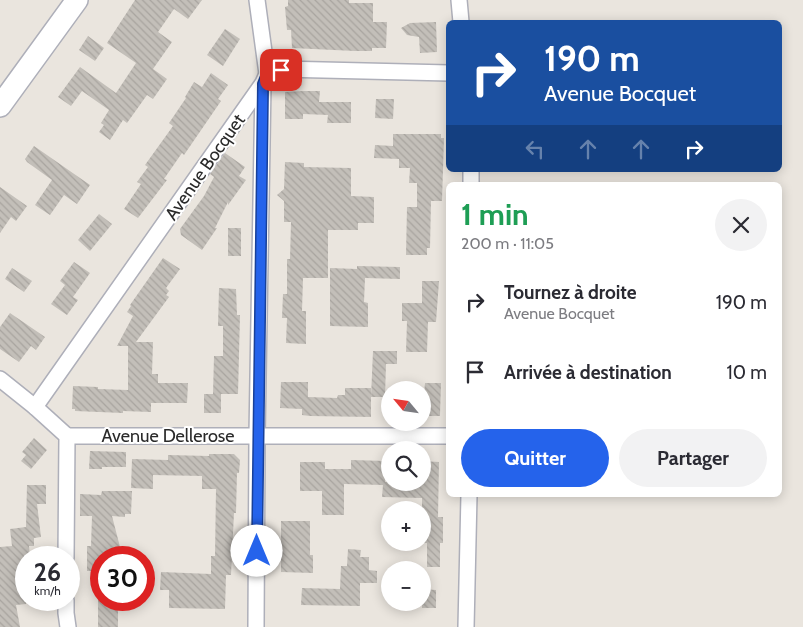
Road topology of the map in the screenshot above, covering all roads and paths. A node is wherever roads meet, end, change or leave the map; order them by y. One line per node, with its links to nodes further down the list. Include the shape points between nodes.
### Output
1 (77, 0): 7 (main road)
2 (257, 0): 6 (street)
3 (459, 0): 4 (street)
4 (461, 20)
5 (446, 73): 6 (street, via 281,70)
6 (265, 79): 9 (street, Avenue Bocquet); 11 (street)
7 (0, 106)
8 (0, 379): 9 (street)
9 (36, 407): 10 (street)
10 (66, 436): 11 (street, Avenue Dellerose); 14 (street)
11 (257, 436): 12 (street, Avenue Dellerose); 17 (street)
12 (446, 436)
13 (469, 497): 18 (street)
14 (66, 546)
15 (66, 611): 16 (street)
16 (68, 627)
17 (256, 627)
18 (466, 627)

